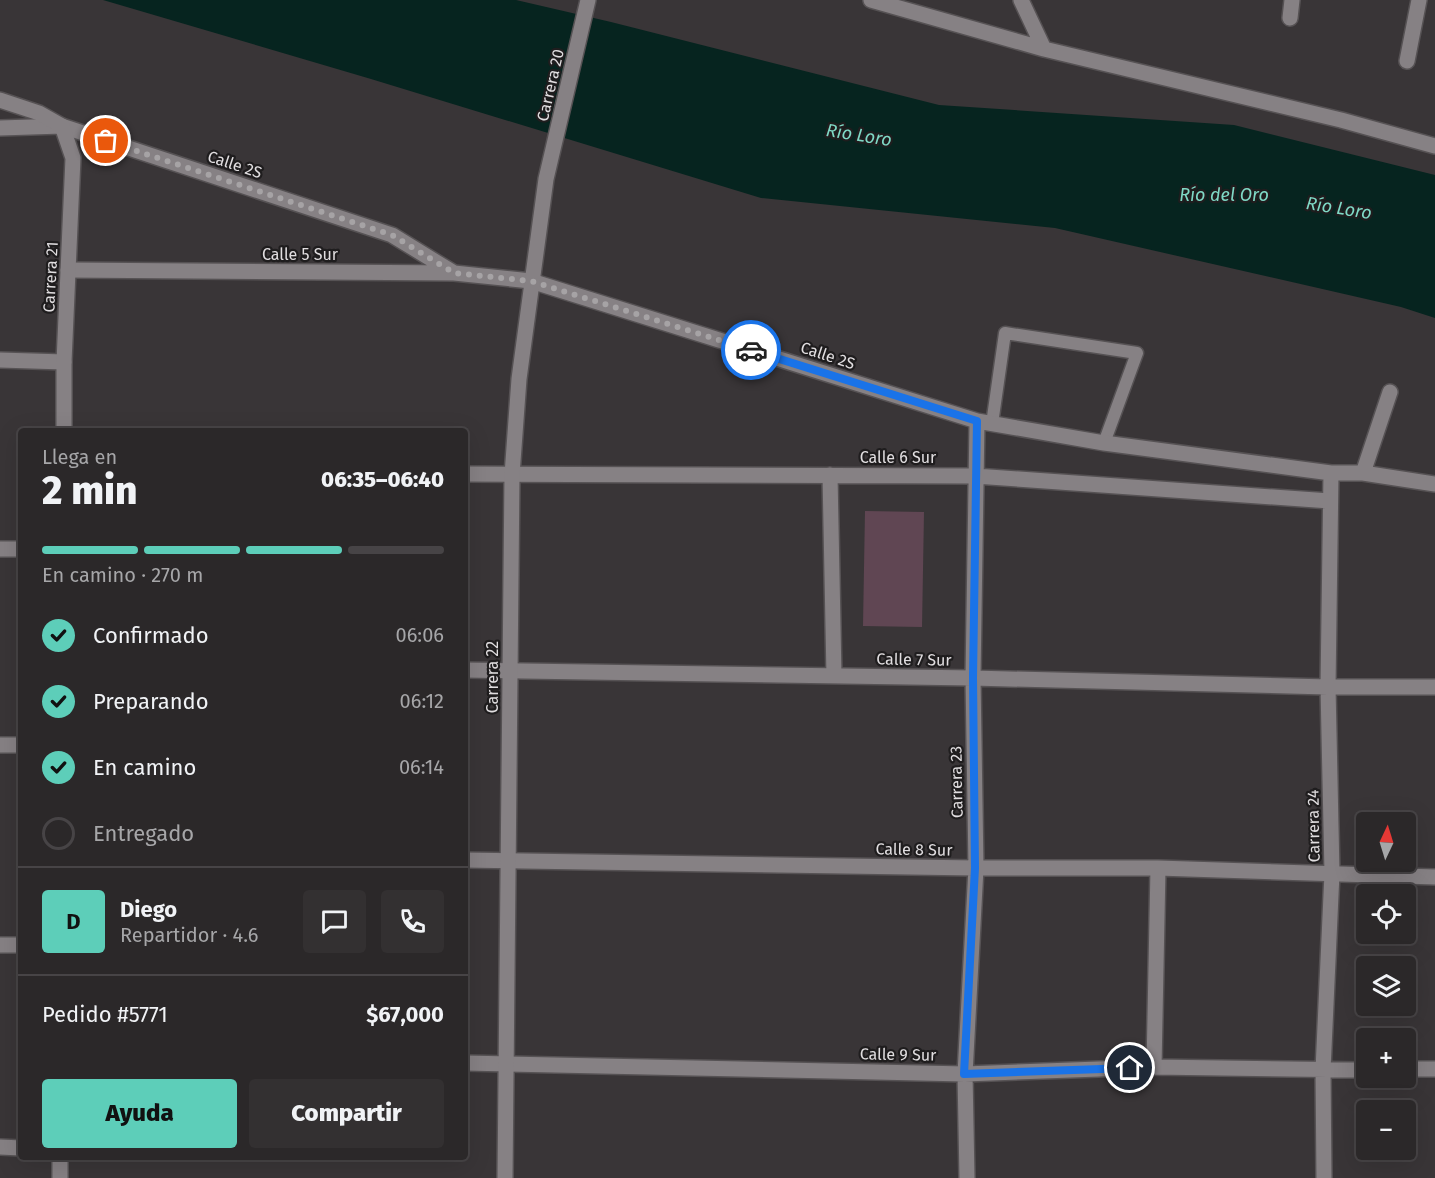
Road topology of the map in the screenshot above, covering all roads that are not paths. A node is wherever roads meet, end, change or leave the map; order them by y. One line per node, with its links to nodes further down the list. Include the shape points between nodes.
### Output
1 (588, 0): 13 (street, Carrera 20)
2 (871, 0): 7 (street)
3 (1021, 0): 7 (street)
4 (1293, 0): 6 (street)
5 (1419, 0): 8 (street)
6 (1290, 18)
7 (1044, 50): 12 (street)
8 (1407, 61)
9 (0, 100): 10 (street, Calle 2S, via 39,113)
10 (62, 126): 11 (street); 14 (street, Carrera 21, via 73,158); 15 (street, Calle 2S, via 392,235)
11 (0, 128)
12 (1435, 146)
13 (546, 179): 16 (street, Carrera 22)
14 (68, 270): 15 (street, Calle 5 Sur); 18 (street, Carrera 21)
15 (454, 273): 16 (street, Calle 5 Sur)
16 (531, 281): 20 (street, Calle 2S); 26 (street, Carrera 22)
17 (0, 360): 18 (street)
18 (64, 362): 21 (street, Carrera 21)
19 (1390, 392): 24 (street)
20 (985, 423): 22 (street, Calle 2S); 22 (lane, via 1005,333 1137,353); 28 (street, Carrera 23)
21 (64, 428)
22 (1104, 443): 23 (street, Calle 2S)
23 (1331, 473): 24 (street); 30 (street, Carrera 24)
24 (1364, 473): 29 (street)
25 (468, 474): 26 (street, Calle 6 Sur)
26 (512, 475): 27 (street, Calle 6 Sur); 34 (street, Carrera 22)
27 (830, 475): 28 (street, Calle 6 Sur); 35 (street)
28 (975, 476): 30 (street, Calle 6 Sur); 36 (street, Carrera 23)
29 (1435, 484)
30 (1330, 501): 37 (street, Carrera 24)
31 (0, 549): 32 (street)
32 (18, 549)
33 (468, 670): 34 (street, Calle 7 Sur)
34 (509, 671): 35 (street, Calle 7 Sur); 42 (street, Carrera 22)
35 (834, 676): 36 (street, Calle 7 Sur)
36 (973, 678): 37 (street, Calle 7 Sur); 43 (street, Carrera 23)
37 (1328, 687): 38 (street, Calle 7 Sur); 45 (street, Carrera 24)
38 (1435, 687)
39 (0, 745): 40 (street)
40 (18, 745)
41 (468, 860): 42 (street, Calle 8 Sur)
42 (510, 860): 43 (street, Calle 8 Sur); 50 (street, Carrera 22)
43 (975, 868): 44 (street, Calle 8 Sur); 56 (street, Carrera 23)
44 (1158, 868): 45 (street, Calle 8 Sur); 51 (street)
45 (1332, 873): 46 (street, Calle 8 Sur); 54 (street, Carrera 24)
46 (1435, 877)
47 (0, 945): 48 (street)
48 (18, 945)
49 (468, 1063): 50 (street, Calle 9 Sur)
50 (506, 1064): 56 (street, Calle 9 Sur); 61 (street, Carrera 22)
51 (1154, 1067): 54 (street, Calle 9 Sur); 56 (street, Calle 9 Sur)
52 (1416, 1069): 53 (street)
53 (1435, 1069)
54 (1323, 1070): 55 (street, Calle 9 Sur); 63 (street, Carrera 24)
55 (1356, 1070)
56 (964, 1074): 62 (street, Carrera 23)
57 (0, 1147): 58 (street)
58 (18, 1148)
59 (60, 1160): 60 (street)
60 (60, 1178)
61 (506, 1178)
62 (967, 1178)
63 (1324, 1178)

